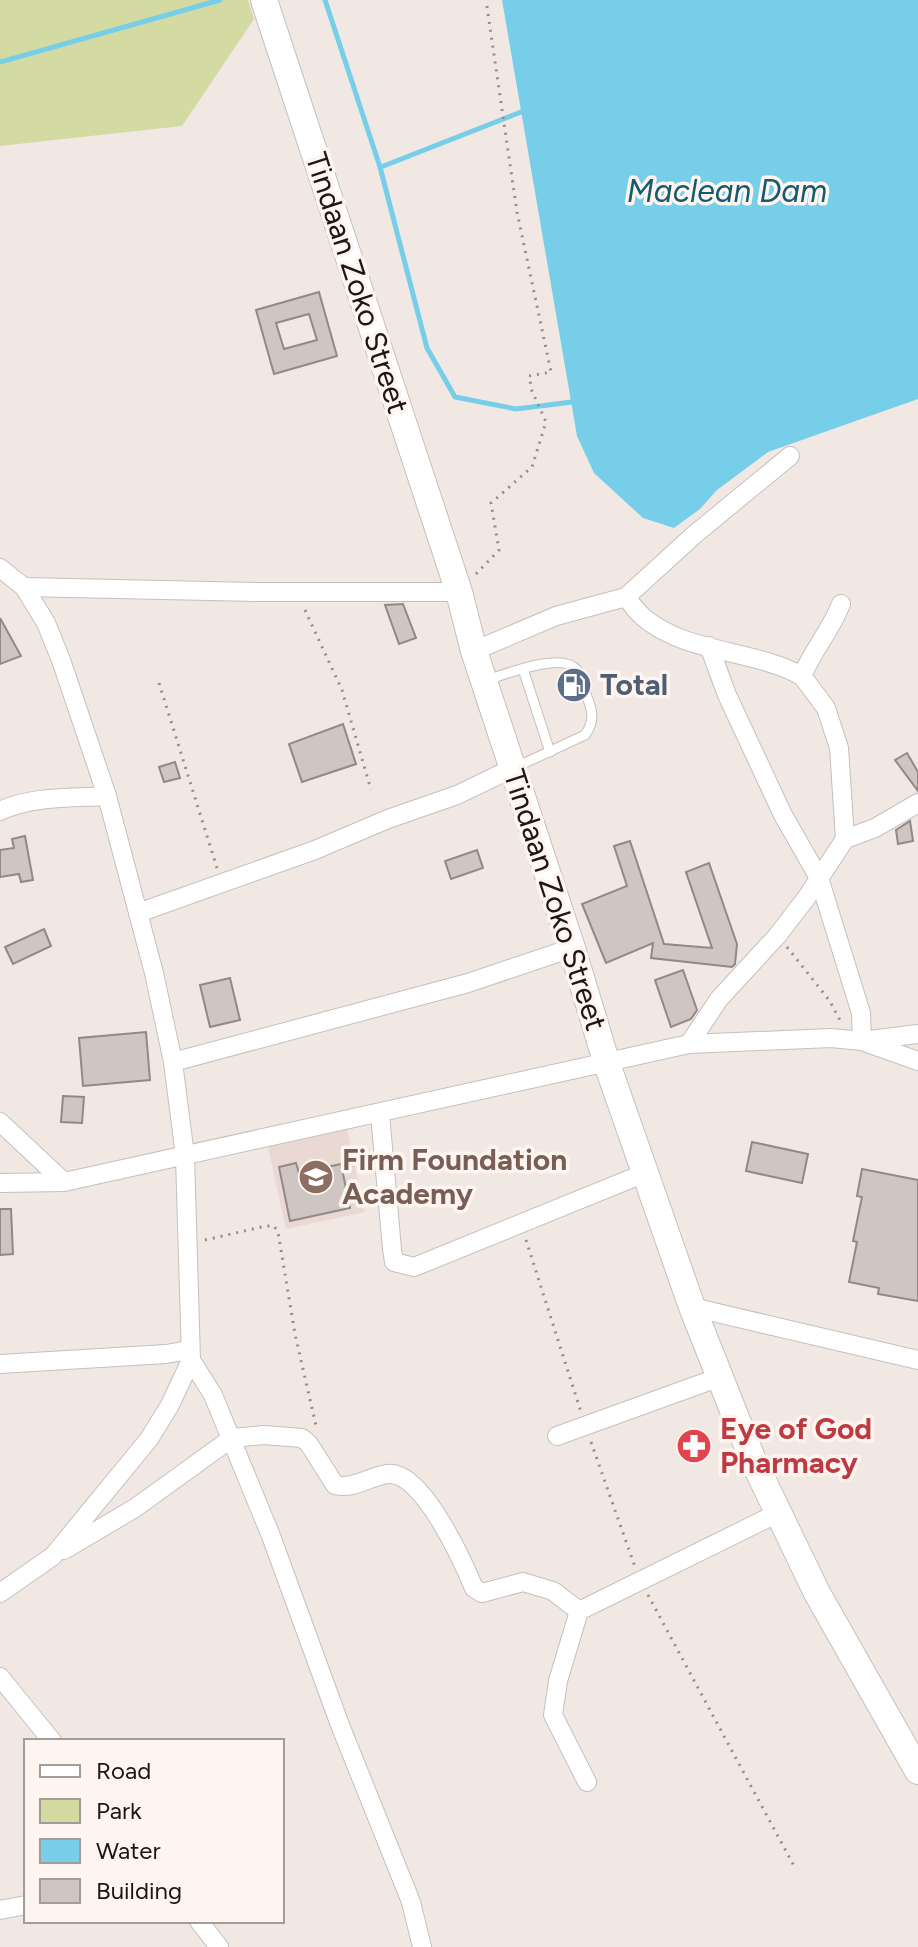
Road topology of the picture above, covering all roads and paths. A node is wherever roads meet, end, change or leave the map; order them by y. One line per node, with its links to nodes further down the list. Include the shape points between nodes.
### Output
1 (264, 0): 7 (main road, Tindaan Zoko Street)
2 (486, 0): 7 (path, via 517,212 551,372 529,376 546,422 532,467 491,503 499,550)
3 (790, 456): 8 (street)
4 (0, 568): 5 (street)
5 (24, 587): 6 (street); 19 (street, via 51,635)
6 (296, 592): 7 (street); 18 (path, via 342,690)
7 (459, 592): 11 (main road, Tindaan Zoko Street)
8 (626, 597): 10 (street, via 642,616 672,636); 11 (street, via 556,616)
9 (841, 604): 13 (street)
10 (709, 646): 13 (street, via 785,666); 23 (street, via 783,815)
11 (474, 651): 14 (main road, Tindaan Zoko Street)
12 (523, 669): 14 (lane); 16 (lane); 16 (lane, via 554,662 577,669 593,715 585,735)
13 (802, 676): 22 (street, via 826,708 839,748)
14 (485, 681): 17 (main road, Tindaan Zoko Street)
15 (159, 683): 24 (path)
16 (550, 752): 17 (lane)
17 (513, 768): 24 (street, via 457,795); 27 (main road, Tindaan Zoko Street)
18 (371, 790)
19 (107, 796): 21 (street, via 39,801); 25 (street)
20 (918, 803): 22 (street)
21 (0, 811)
22 (845, 839): 23 (street)
23 (819, 878): 26 (street); 29 (street, via 861,1013)
24 (222, 883): 25 (street)
25 (138, 913): 32 (street)
26 (777, 936): 29 (path); 30 (street, via 719,999)
27 (572, 948): 32 (street, via 468,983); 33 (main road, Tindaan Zoko Street)
28 (918, 1034): 29 (street)
29 (856, 1041): 30 (street); 31 (street)
30 (689, 1044): 33 (street)
31 (918, 1061)
32 (173, 1062): 36 (street)
33 (607, 1064): 34 (street); 37 (main road, Tindaan Zoko Street)
34 (380, 1114): 36 (street); 40 (street, via 394,1262 414,1267)
35 (0, 1122): 38 (street)
36 (185, 1156): 38 (street); 41 (street)
37 (645, 1173): 40 (street); 42 (main road, Tindaan Zoko Street)
38 (64, 1182): 39 (street)
39 (0, 1183)
40 (521, 1225): 47 (path)
41 (187, 1244): 43 (street); 50 (path, via 266,1226 278,1232 318,1427)
42 (692, 1307): 44 (street); 46 (main road, Tindaan Zoko Street)
43 (190, 1355): 45 (street); 49 (street); 52 (street, via 149,1439)
44 (918, 1360)
45 (0, 1364)
46 (720, 1377): 47 (street); 51 (main road, Tindaan Zoko Street)
47 (585, 1426): 48 (street); 53 (path)
48 (557, 1436)
49 (232, 1438): 50 (street, via 302,1438); 52 (street, via 135,1508); 65 (street, via 411,1902)
50 (309, 1444): 55 (street, via 335,1485 391,1473 401,1476 428,1502 459,1550 474,1588 482,1593 523,1582 553,1591)
51 (778, 1513): 53 (street); 58 (main road, Tindaan Zoko Street)
52 (53, 1556): 54 (street)
53 (639, 1580): 55 (street); 60 (path)
54 (0, 1593)
55 (579, 1611): 59 (street, via 553,1715)
56 (0, 1677): 57 (street)
57 (50, 1739)
58 (918, 1771)
59 (587, 1782)
60 (794, 1866)
61 (24, 1905): 62 (street)
62 (0, 1910)
63 (201, 1923): 64 (street)
64 (219, 1947)
65 (422, 1947)

